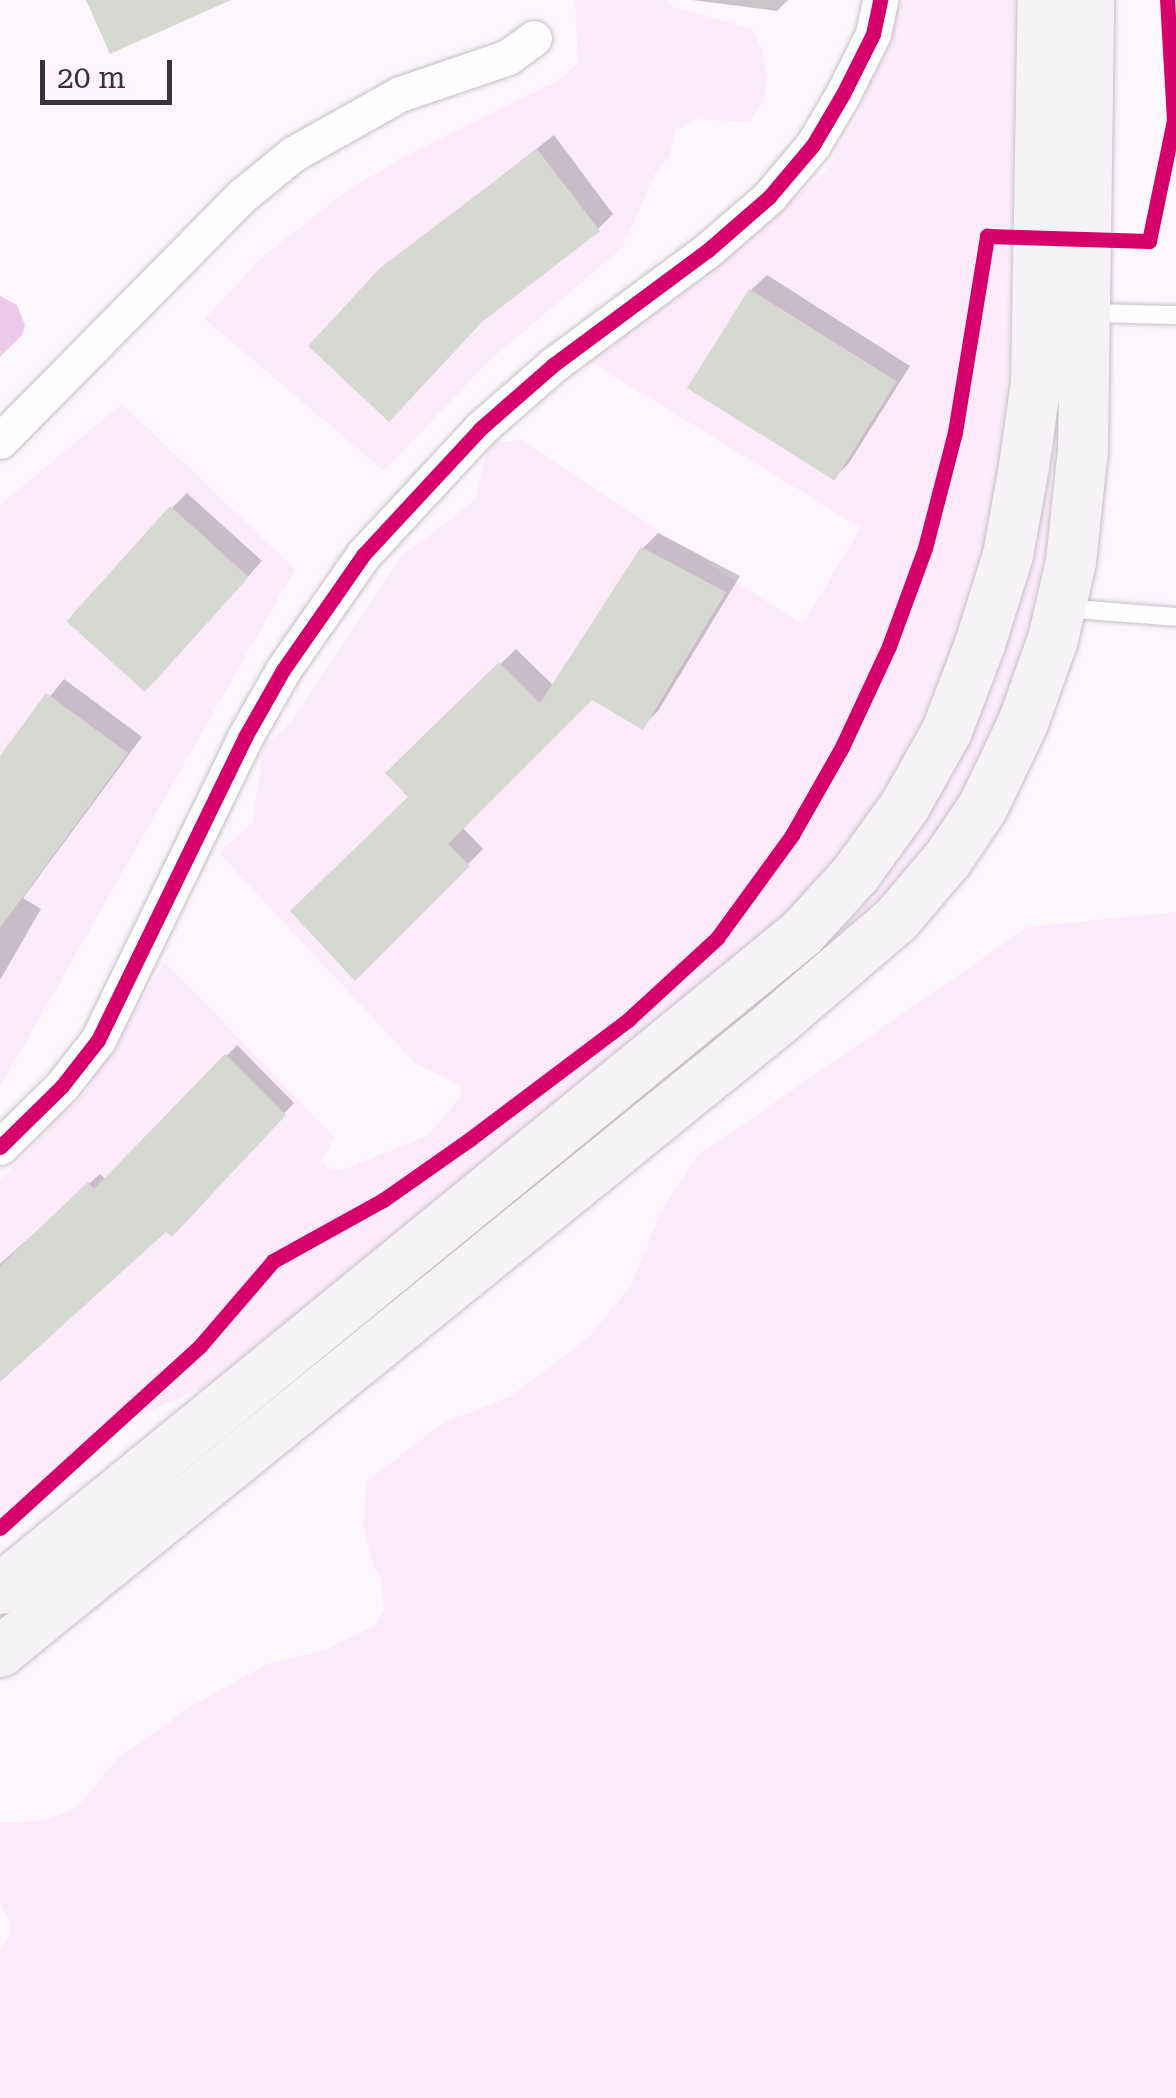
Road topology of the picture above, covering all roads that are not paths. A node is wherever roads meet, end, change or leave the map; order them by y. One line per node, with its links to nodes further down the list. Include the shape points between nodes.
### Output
1 (880, 0): 10 (street, via 872,34 843,94 813,145 769,197 480,428 364,554 246,736 98,1040)
2 (1043, 0): 11 (main road, via 1036,383 1024,467 1008,555 980,644 947,731 904,806 855,875 802,932)
3 (1090, 0): 5 (main road)
4 (534, 38): 7 (street, via 508,57 400,94 293,154 243,195)
5 (1084, 312): 6 (lane); 8 (main road, via 1083,449)
6 (1176, 314)
7 (0, 441)
8 (1060, 608): 9 (lane); 12 (main road, via 1023,723 982,807 896,920)
9 (1176, 617)
10 (0, 1147)
11 (0, 1589)
12 (0, 1652)

